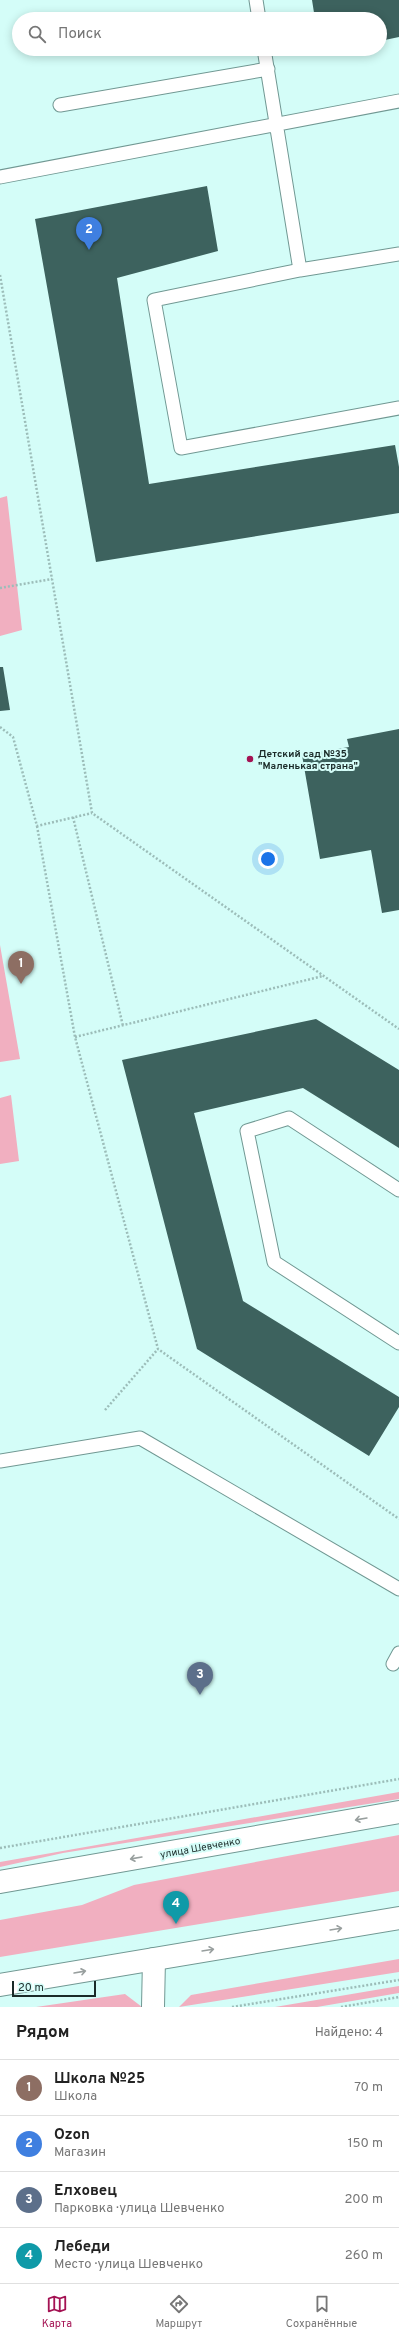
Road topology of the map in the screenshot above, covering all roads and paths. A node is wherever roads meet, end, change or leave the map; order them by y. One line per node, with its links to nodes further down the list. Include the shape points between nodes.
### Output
1 (256, 0): 2 (lane)
2 (258, 12)
3 (265, 56): 4 (lane)
4 (268, 69): 6 (lane); 7 (lane)
5 (399, 101): 7 (lane)
6 (60, 104)
7 (278, 125): 8 (lane); 10 (lane)
8 (0, 177)
9 (399, 254): 10 (lane)
10 (300, 270): 12 (lane, via 154,300 181,448)
11 (0, 275): 13 (path)
12 (399, 408)
13 (52, 580): 14 (path); 16 (path)
14 (0, 588)
15 (0, 727): 18 (path, via 13,737)
16 (92, 813): 17 (path); 19 (path)
17 (73, 817): 18 (path); 20 (path)
18 (37, 826): 22 (path)
19 (324, 976): 20 (path); 21 (path)
20 (123, 1026): 22 (path)
21 (399, 1029)
22 (75, 1037): 25 (path)
23 (399, 1190): 24 (lane, via 290,1118 247,1131 274,1262)
24 (399, 1343)
25 (158, 1349): 26 (path); 28 (path)
26 (104, 1410)
27 (0, 1461): 29 (lane, via 140,1438)
28 (399, 1519)
29 (399, 1589)
30 (399, 1779): 32 (path)
31 (399, 1812): 33 (main road, улица Шевченко, one-way to 33)
32 (0, 1848)
33 (0, 1882)
34 (399, 1918): 35 (main road, one-way to 34)
35 (154, 1959): 37 (main road, one-way to 35); 39 (main road)
36 (399, 1980): 40 (path)
37 (0, 1985)
38 (399, 1997): 41 (path)
39 (153, 2007)
40 (232, 2007)
41 (341, 2007)

